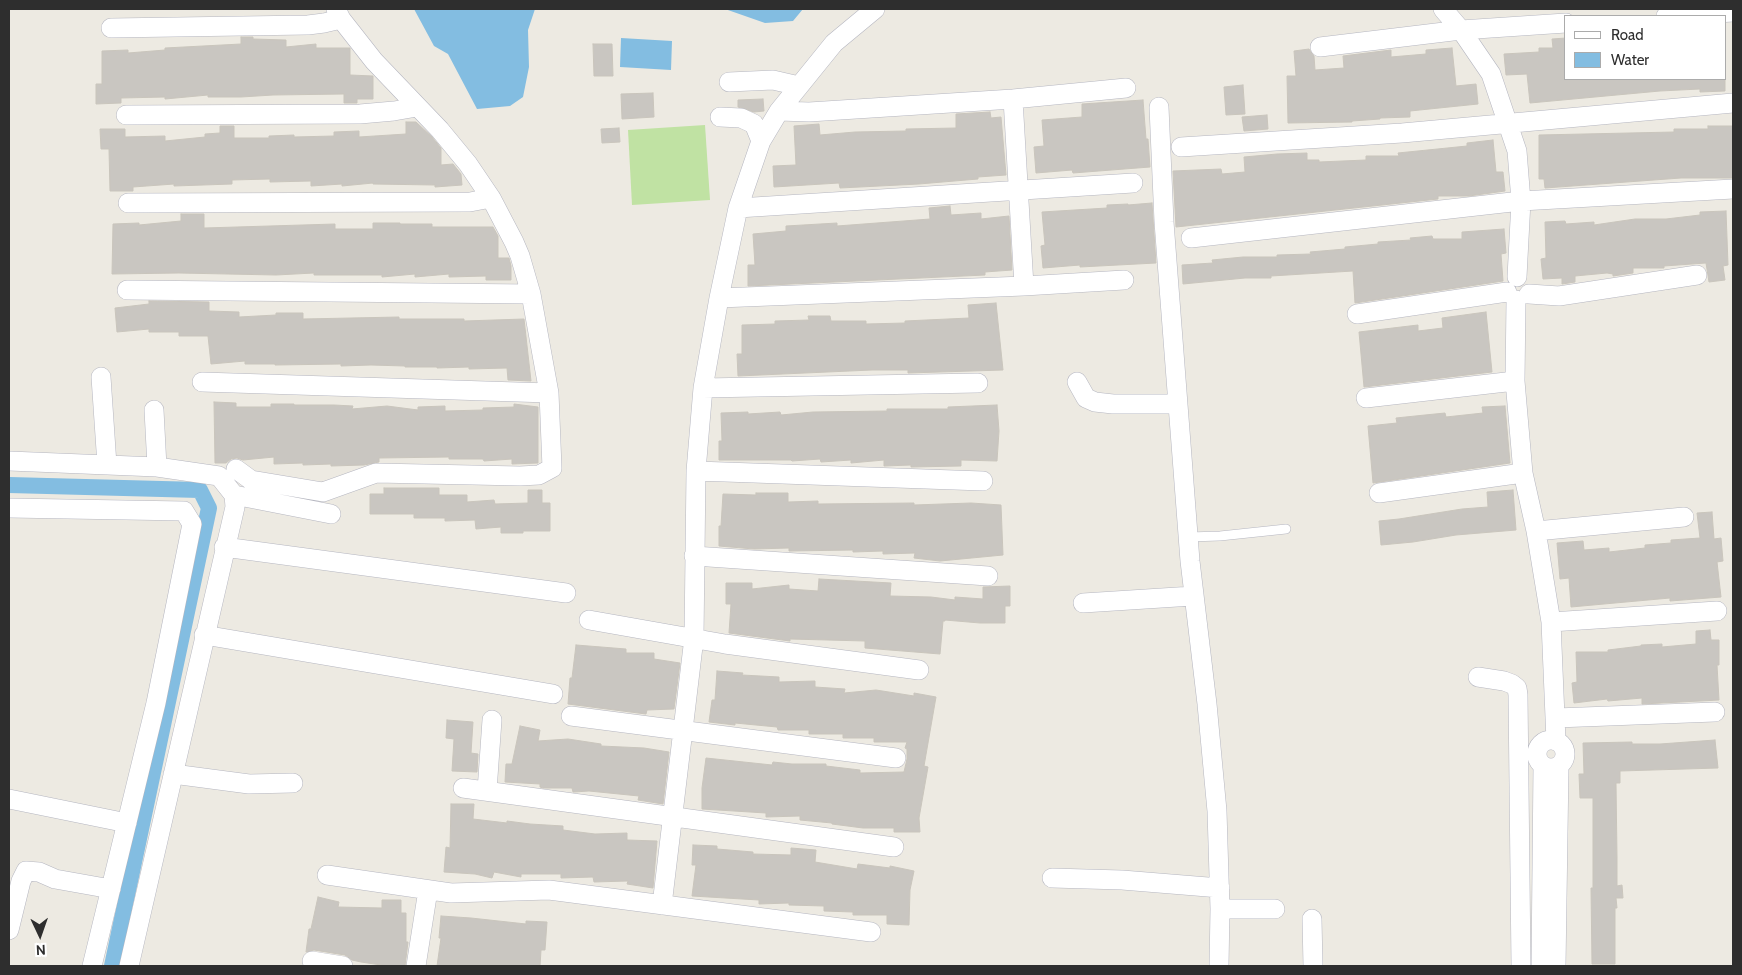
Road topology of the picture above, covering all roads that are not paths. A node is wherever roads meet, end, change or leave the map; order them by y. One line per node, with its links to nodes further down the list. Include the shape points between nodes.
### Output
1 (874, 9): 11 (street, via 834,43)
2 (1443, 9): 8 (street)
3 (1733, 10): 5 (street)
4 (339, 14): 7 (street, via 324,24 308,25); 15 (street, via 374,61)
5 (1677, 15)
6 (1564, 23): 8 (street)
7 (111, 28)
8 (1462, 30): 9 (street); 20 (street, via 1491,74)
9 (1320, 47)
10 (729, 82): 11 (street, via 772,80)
11 (799, 86): 17 (street)
12 (1126, 88): 13 (street)
13 (1013, 100): 17 (street); 25 (street)
14 (1733, 103): 20 (street)
15 (417, 107): 18 (street, via 360,114); 26 (street, via 468,164)
16 (1159, 107): 47 (street)
17 (779, 111): 21 (street)
18 (126, 115)
19 (720, 117): 21 (street, via 741,118 754,124)
20 (1507, 123): 22 (street); 27 (street, via 1517,151)
21 (761, 141): 29 (street)
22 (1181, 147)
23 (1133, 184): 25 (street)
24 (1733, 189): 27 (street)
25 (1019, 190): 29 (street); 33 (street)
26 (491, 198): 28 (street, via 470,202); 36 (street, via 520,256)
27 (1521, 201): 30 (street); 35 (street)
28 (128, 203)
29 (738, 208): 37 (street)
30 (1191, 238)
31 (1697, 275): 35 (street, via 1559,296)
32 (1124, 280): 33 (street)
33 (1024, 286): 37 (street)
34 (127, 290): 36 (street)
35 (1517, 291): 38 (street); 42 (street)
36 (531, 294): 45 (street)
37 (718, 298): 44 (street)
38 (1357, 314)
39 (101, 377): 50 (street)
40 (202, 382): 45 (street)
41 (1077, 382): 47 (street, via 1086,398 1095,402)
42 (1515, 382): 46 (street); 54 (street)
43 (978, 383): 44 (street)
44 (704, 388): 53 (street)
45 (549, 393): 52 (street, via 552,468 539,475 376,474 323,492 251,480)
46 (1366, 398)
47 (1178, 404): 63 (street)
48 (154, 410): 51 (street)
49 (9, 461): 50 (street)
50 (107, 465): 51 (street)
51 (157, 467): 57 (street, via 219,476)
52 (236, 469)
53 (696, 471): 55 (street); 65 (street)
54 (1524, 473): 56 (street); 62 (street)
55 (983, 481)
56 (1379, 492)
57 (234, 494): 59 (street); 64 (street, via 235,507)
58 (9, 508): 91 (street, via 184,511 192,524 156,702)
59 (331, 514)
60 (1684, 517): 62 (street)
61 (1286, 529): 63 (lane)
62 (1536, 531): 72 (street)
63 (1189, 537): 68 (street)
64 (224, 547): 67 (street); 73 (street)
65 (694, 556): 66 (street); 74 (street)
66 (988, 576)
67 (566, 592)
68 (1194, 596): 69 (street); 95 (street, via 1217,811)
69 (1083, 603)
70 (1717, 612): 72 (street)
71 (589, 620): 74 (street)
72 (1551, 622): 80 (street)
73 (204, 635): 77 (street); 85 (street)
74 (694, 638): 75 (street); 82 (street)
75 (920, 670)
76 (1478, 677): 111 (street, via 1512,684 1518,694)
77 (553, 694)
78 (1715, 712): 80 (street)
79 (571, 716): 82 (street)
80 (1556, 718): 84 (street, via 1556,741 1547,741 1538,750 1538,759)
81 (492, 720): 88 (street)
82 (683, 730): 83 (street); 90 (street)
83 (896, 758)
84 (1551, 766): 112 (street); 113 (street)
85 (173, 774): 86 (street, via 249,784); 106 (street)
86 (293, 783)
87 (463, 788): 88 (street)
88 (487, 791): 90 (street)
89 (9, 799): 91 (street)
90 (673, 817): 92 (street); 98 (street)
91 (127, 823): 96 (street)
92 (894, 847)
93 (327, 876): 97 (street)
94 (1052, 878): 95 (street)
95 (1220, 888): 99 (street)
96 (111, 889): 102 (street, via 55,879 39,872 26,872); 105 (street)
97 (428, 890): 98 (street, via 451,893 549,890); 108 (street)
98 (662, 905): 103 (street)
99 (1220, 909): 100 (street); 109 (street)
100 (1275, 909)
101 (1312, 919): 110 (street)
102 (9, 930)
103 (870, 932)
104 (312, 961): 107 (street)
105 (92, 966)
106 (129, 966)
107 (343, 966)
108 (416, 966)
109 (1219, 966)
110 (1313, 966)
111 (1521, 966)
112 (1541, 966)
113 (1556, 966)

